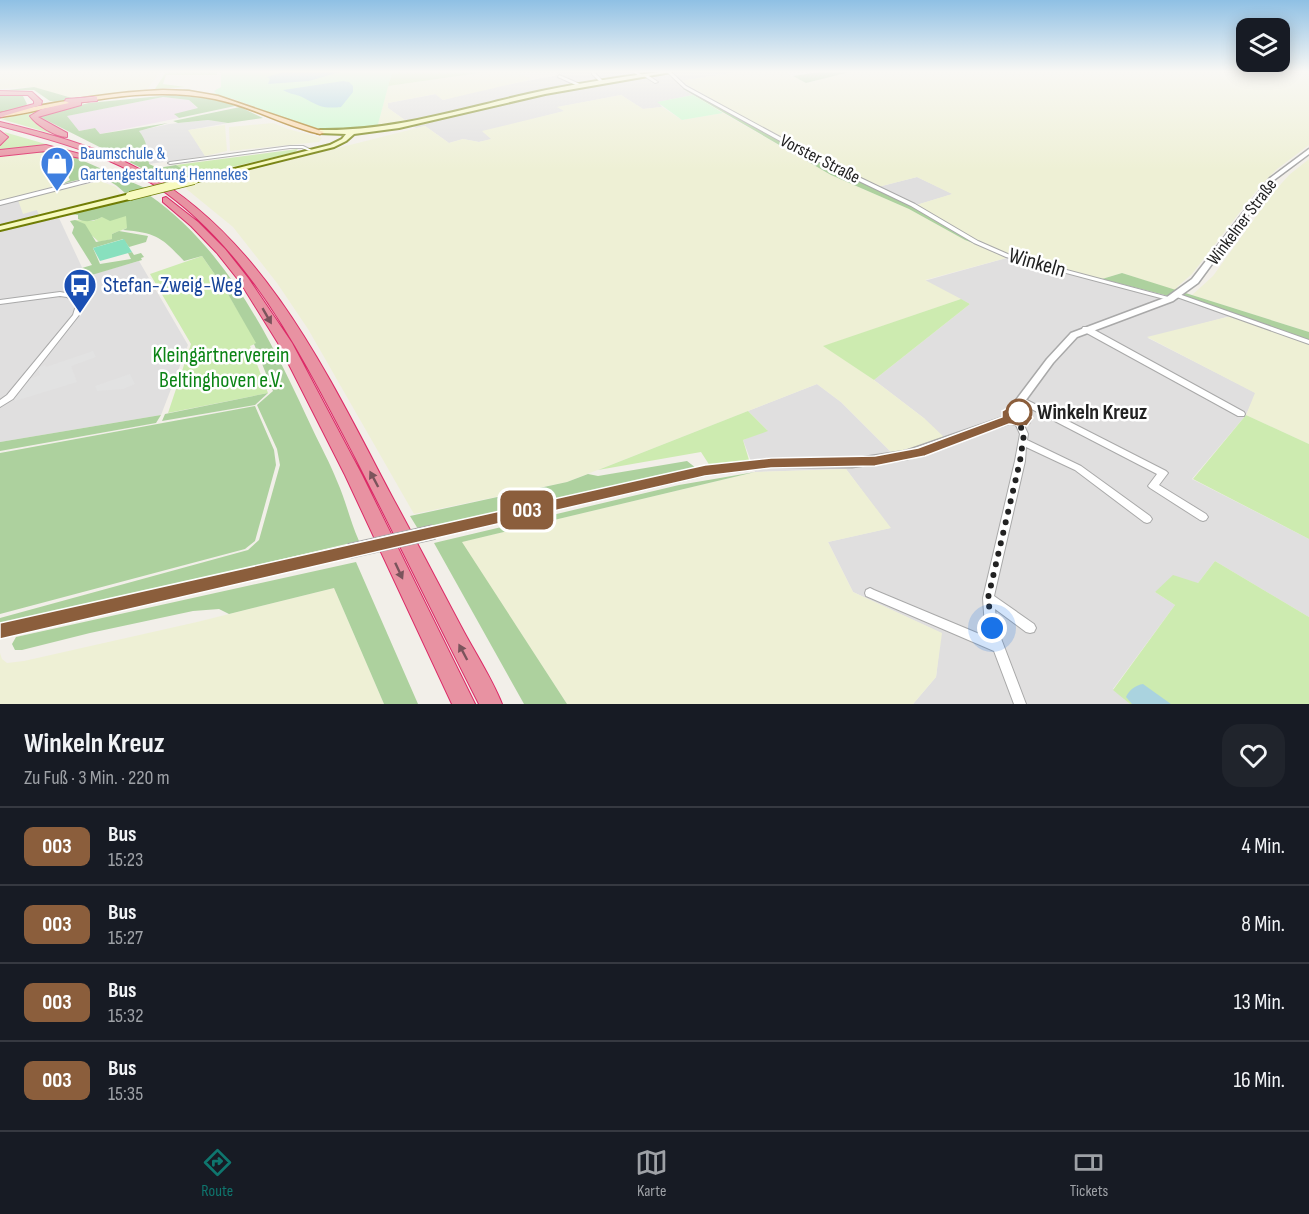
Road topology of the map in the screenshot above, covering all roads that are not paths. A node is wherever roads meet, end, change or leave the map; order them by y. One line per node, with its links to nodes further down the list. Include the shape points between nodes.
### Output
1 (36, 105): 10 (highway)
2 (42, 105): 10 (main road)
3 (44, 105): 9 (highway)
4 (68, 105): 9 (main road)
5 (70, 105): 16 (highway, via 34,116)
6 (236, 105): 13 (main road, via 288,125)
7 (492, 105): 11 (main road, Vorster Straße)
8 (718, 105): 26 (street, Vorster Straße)
9 (35, 111): 10 (main road)
10 (0, 119): 16 (highway)
11 (382, 130): 14 (main road); 18 (main road)
12 (0, 131): 17 (highway, via 4,137); 22 (highway, via 60,145)
13 (320, 132): 14 (main road); 15 (main road)
14 (348, 133): 15 (main road); 18 (main road, via 344,141)
15 (340, 139): 19 (main road)
16 (71, 142): 45 (highway, one-way to 16, via 321,379 258,280 204,219 160,184)
17 (0, 143)
18 (332, 146): 19 (main road)
19 (312, 151): 23 (street, via 290,147); 27 (main road, bridge)
20 (1309, 152): 28 (street, Winkelner Straße, via 1272,179 1204,272)
21 (0, 153): 22 (highway, via 46,148)
22 (90, 157): 44 (highway, one-way to 44, via 138,181 171,204 213,242 250,288 310,389)
23 (170, 164)
24 (95, 179): 25 (street)
25 (0, 203)
26 (913, 205): 28 (street, Winkeln, via 1008,256)
27 (0, 228)
28 (1173, 297): 30 (street); 31 (street, Winkeln)
29 (0, 302): 33 (street, via 60,294 81,301 76,315 10,397)
30 (1086, 329): 32 (street, via 1066,342); 34 (street)
31 (1309, 342)
32 (1021, 400): 35 (street); 37 (street, via 1163,473 1153,486)
33 (0, 404)
34 (1240, 414)
35 (1014, 417): 36 (street, via 1024,434); 42 (street, bridge, via 907,455 852,463 731,466)
36 (1023, 441): 38 (street, via 1078,468); 40 (street)
37 (1203, 517)
38 (1147, 519)
39 (870, 593): 43 (street)
40 (988, 598): 41 (street); 43 (street)
41 (1030, 628)
42 (0, 631)
43 (997, 647): 46 (street)
44 (464, 704)
45 (491, 704)
46 (1020, 704)

